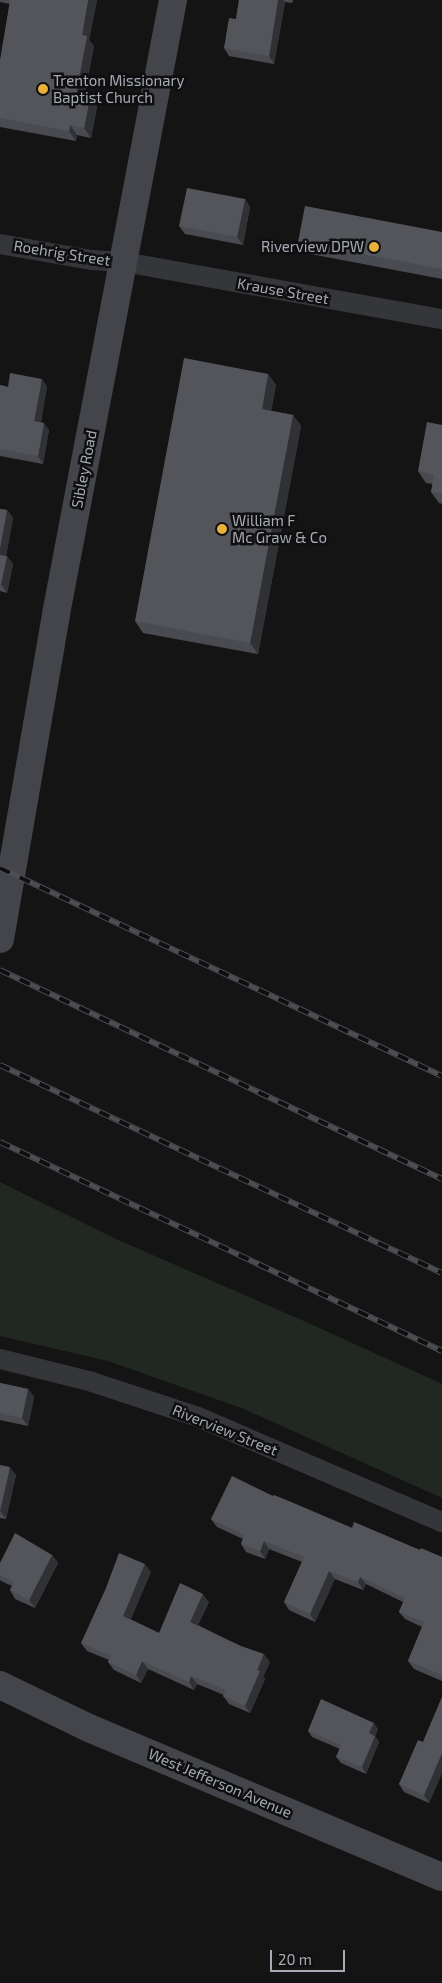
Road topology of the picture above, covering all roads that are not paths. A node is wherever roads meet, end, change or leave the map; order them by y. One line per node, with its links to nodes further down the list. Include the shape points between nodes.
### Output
1 (172, 0): 3 (main road, Sibley Road)
2 (0, 244): 3 (street, Roehrig Street, via 92,260)
3 (124, 262): 4 (street, Krause Street); 5 (main road, Sibley Road, via 56,614)
4 (442, 319)
5 (0, 938)
6 (0, 1359): 7 (street, Riverview Street, via 89,1381 198,1417)
7 (442, 1522)
8 (0, 1685): 9 (main road, West Jefferson Avenue, via 89,1728)
9 (442, 1877)

